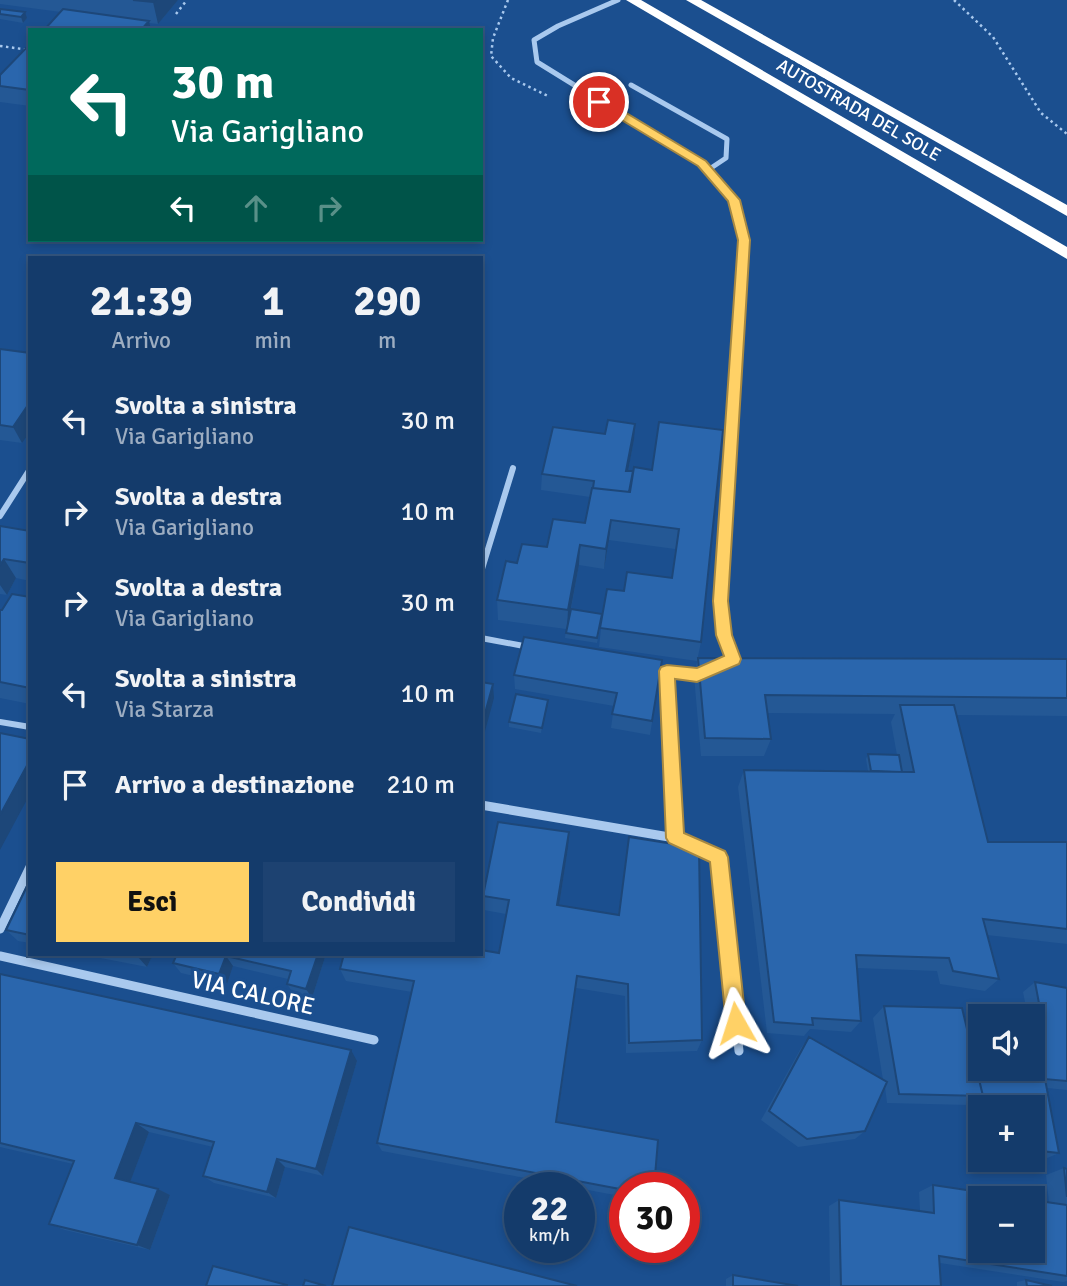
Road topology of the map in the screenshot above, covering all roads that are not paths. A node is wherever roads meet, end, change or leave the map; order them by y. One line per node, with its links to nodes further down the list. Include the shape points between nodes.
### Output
1 (618, 0): 5 (street, via 534,40 537,62)
2 (632, 0): 7 (highway, AUTOSTRADA DEL SOLE)
3 (692, 0): 6 (highway, AUTOSTRADA DEL SOLE)
4 (631, 85): 5 (street, via 727,139 726,158)
5 (708, 170): 14 (street, via 734,200 744,240 721,601 724,635)
6 (1067, 211)
7 (1067, 254)
8 (513, 468): 11 (street)
9 (28, 472): 10 (street)
10 (0, 516)
11 (483, 566)
12 (483, 638): 13 (street)
13 (534, 648)
14 (733, 659): 15 (street); 16 (street)
15 (747, 660)
16 (721, 664)
17 (653, 669): 19 (street)
18 (709, 670): 19 (street, via 697,675)
19 (667, 671): 23 (street)
20 (0, 722): 21 (street)
21 (28, 727)
22 (483, 805): 23 (street)
23 (675, 838): 28 (street, via 719,857)
24 (28, 871): 25 (street)
25 (0, 929)
26 (0, 956): 27 (street, VIA CALORE)
27 (374, 1040)
28 (739, 1051)

